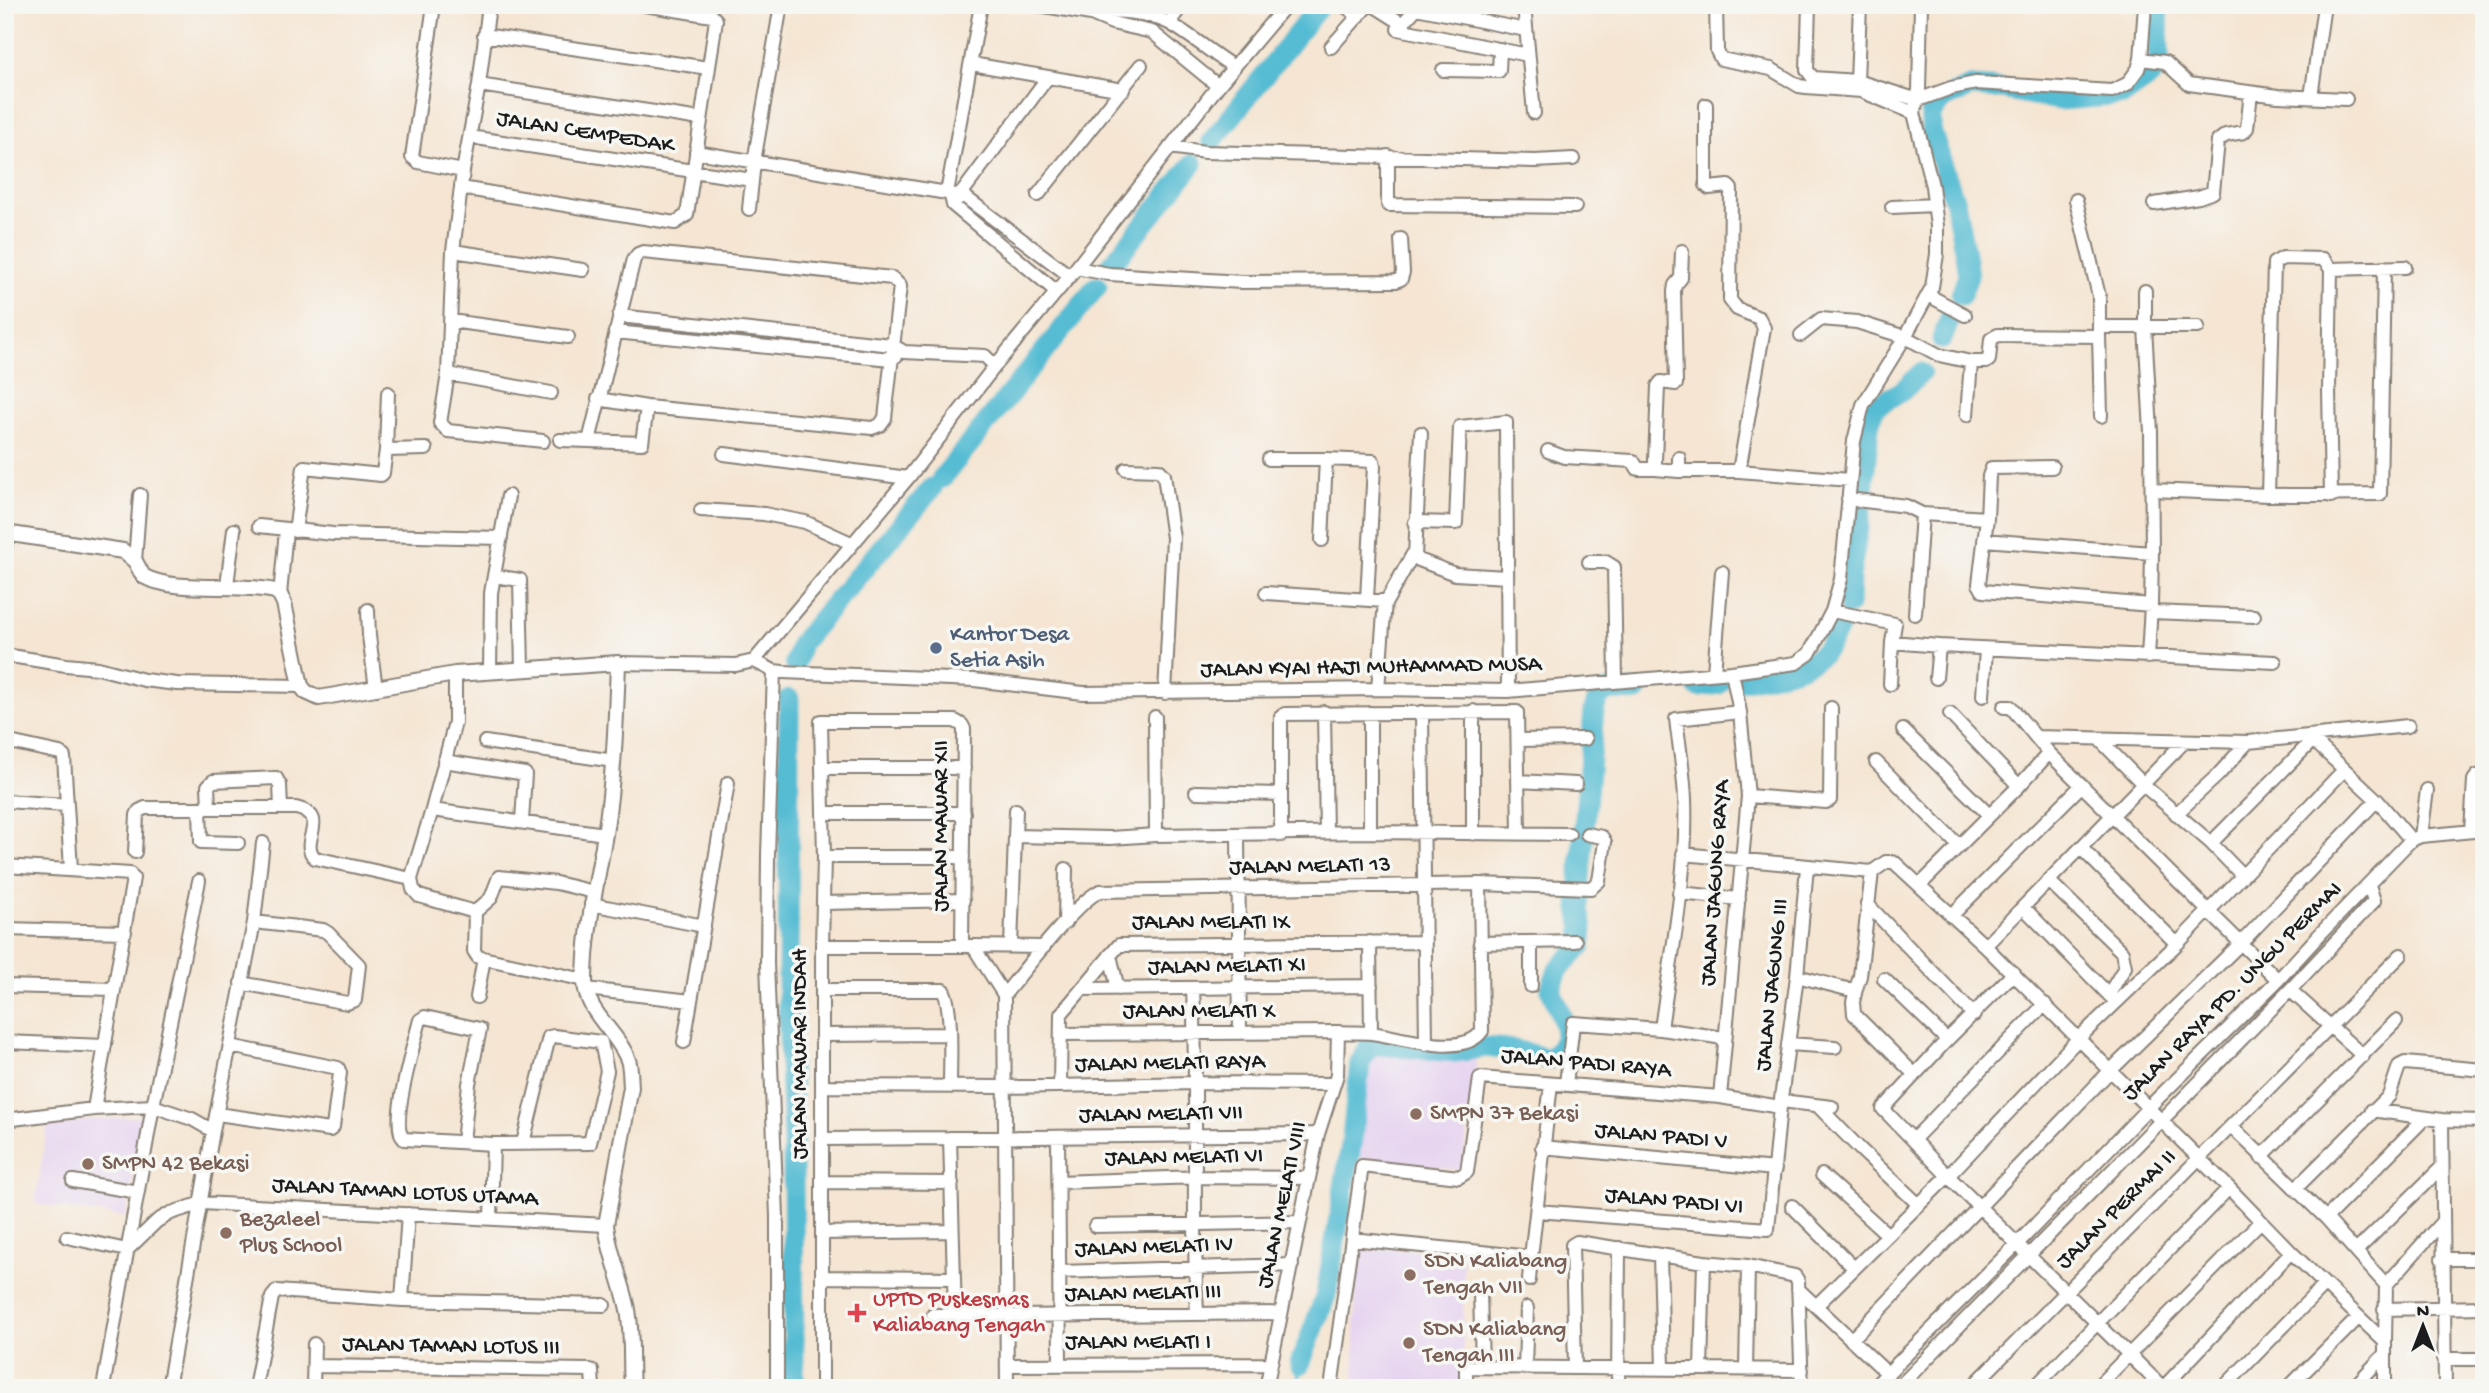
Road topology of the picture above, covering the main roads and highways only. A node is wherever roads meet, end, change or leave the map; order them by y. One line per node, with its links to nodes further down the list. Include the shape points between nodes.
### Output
1 (6, 533): 2 (main road, via 123,551 143,576 155,581 269,589 284,603 301,686 314,696 325,698 455,674 618,663 614,761 593,898 586,985 587,997 628,1060 630,1074 606,1225 628,1307)
2 (632, 1388)

